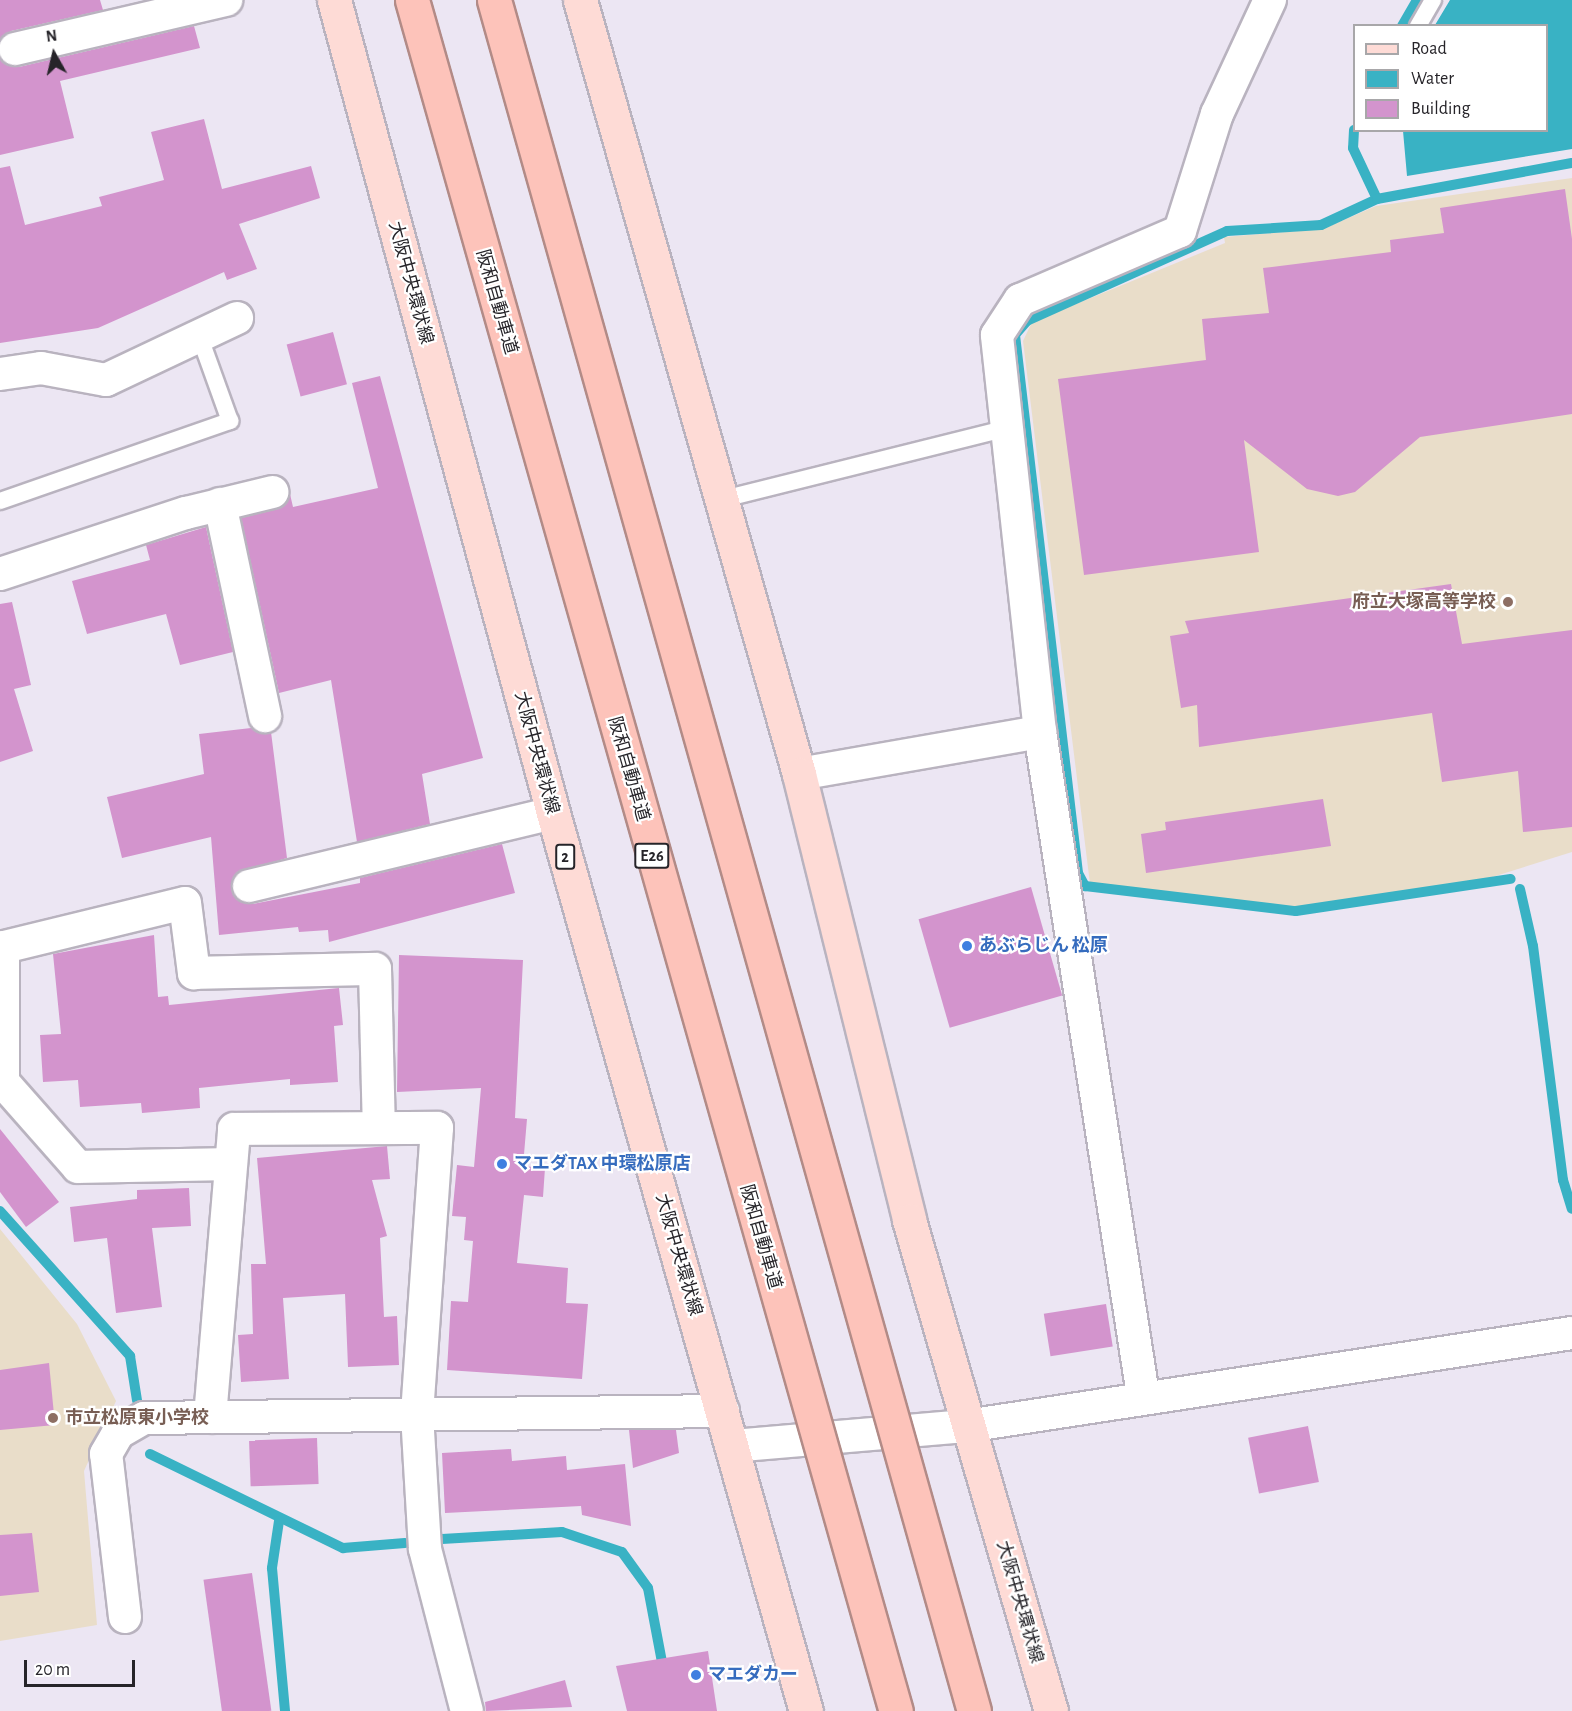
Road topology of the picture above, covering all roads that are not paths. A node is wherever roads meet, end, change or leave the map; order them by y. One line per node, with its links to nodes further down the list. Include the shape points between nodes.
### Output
1 (226, 0): 9 (street)
2 (334, 0): 22 (main road, 大阪中央環状線 / 2)
3 (412, 0): 37 (highway, 阪和自動車道 / E26, bridge)
4 (494, 0): 38 (highway, bridge)
5 (580, 0): 15 (main road, 大阪中央環状線)
6 (1270, 0): 13 (street, via 1217,114 1180,231 1020,300 998,335)
7 (1433, 0): 8 (lane)
8 (1419, 24)
9 (15, 49)
10 (237, 318): 11 (street)
11 (200, 335): 12 (street, via 106,380 41,368); 16 (lane, via 230,421)
12 (0, 374)
13 (1008, 428): 15 (lane); 20 (street)
14 (272, 492): 17 (street)
15 (719, 500): 21 (main road, 大阪中央環状線)
16 (0, 501)
17 (220, 504): 18 (street); 19 (street)
18 (0, 574)
19 (265, 716)
20 (1040, 732): 21 (street); 28 (street)
21 (799, 774): 32 (main road, 大阪中央環状線, via 909,1220)
22 (553, 813): 23 (street); 29 (main road, 大阪中央環状線 / 2)
23 (249, 886)
24 (1, 948): 25 (street, via 185,903 194,973 375,969); 26 (street, via 3,1083 78,1167)
25 (379, 1128): 26 (street, via 234,1129); 30 (street, via 437,1128)
26 (230, 1164): 31 (street)
27 (1572, 1333): 28 (street)
28 (1143, 1395): 32 (street)
29 (723, 1411): 30 (street); 33 (main road, 大阪中央環状線 / 2)
30 (417, 1414): 31 (street); 35 (street, via 425,1549)
31 (210, 1417): 34 (street, via 144,1418 118,1433 106,1454)
32 (967, 1426): 33 (street); 39 (main road, 大阪中央環状線)
33 (732, 1446): 36 (main road, 大阪中央環状線 / 2)
34 (125, 1617)
35 (467, 1711)
36 (806, 1711)
37 (896, 1711)
38 (974, 1711)
39 (1051, 1711)

